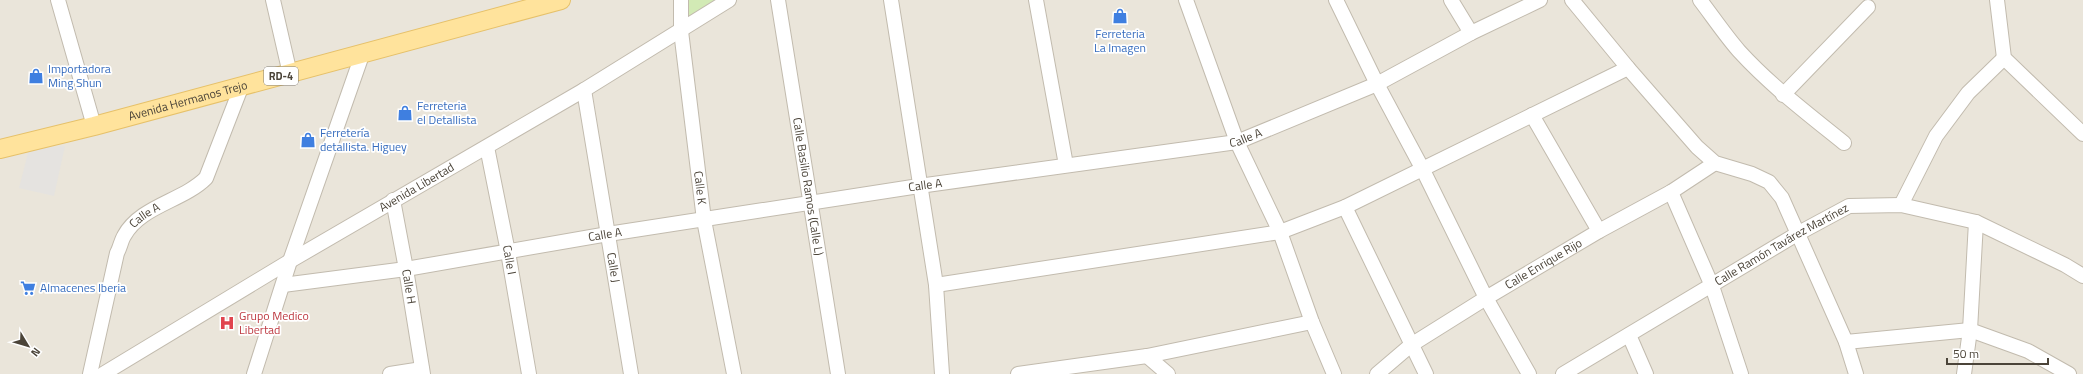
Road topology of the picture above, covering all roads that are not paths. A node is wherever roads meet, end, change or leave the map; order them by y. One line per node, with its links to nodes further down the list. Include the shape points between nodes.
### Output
1 (58, 0): 28 (street)
2 (273, 0): 22 (street)
3 (560, 0): 19 (main road, Avenida Hermanos Trejo / RD-4)
4 (681, 0): 17 (street, Calle K)
5 (729, 0): 17 (street, Avenida Libertad)
6 (778, 0): 40 (street, Calle Basilio Ramos (Calle L))
7 (891, 0): 37 (street)
8 (1036, 0): 35 (street)
9 (1186, 0): 30 (street)
10 (1336, 0): 23 (street)
11 (1451, 0): 18 (street)
12 (1540, 0): 18 (street, Calle A)
13 (1572, 0): 21 (street)
14 (1700, 0): 26 (street, via 1739,50)
15 (1997, 0): 20 (street)
16 (1868, 7): 26 (street)
17 (681, 30): 25 (street, Avenida Libertad); 43 (street, Calle K)
18 (1470, 32): 23 (street, Calle A)
19 (362, 55): 22 (main road, Avenida Hermanos Trejo / RD-4); 50 (street)
20 (2004, 58): 29 (street); 41 (street, via 1968,92 1936,136)
21 (1628, 68): 27 (street); 34 (street, via 1697,147)
22 (290, 74): 24 (main road, Avenida Hermanos Trejo / RD-4)
23 (1377, 84): 30 (street, Calle A); 36 (street)
24 (242, 85): 28 (main road, Avenida Hermanos Trejo / RD-4); 64 (street, Calle A, via 206,178 198,186 146,214 124,235)
25 (584, 90): 32 (street, Avenida Libertad); 47 (street, Calle J)
26 (1783, 95): 31 (street)
27 (1532, 115): 36 (street); 45 (street)
28 (94, 126): 33 (main road, Avenida Hermanos Trejo / RD-4)
29 (2083, 134)
30 (1237, 142): 35 (street, Calle A); 46 (street)
31 (1844, 144)
32 (487, 147): 39 (street, Avenida Libertad); 49 (street, Calle I)
33 (0, 149)
34 (1715, 163): 38 (street, Calle Enrique Rijo); 48 (street, via 1769,182 1782,198)
35 (1066, 166): 37 (street, Calle A)
36 (1422, 168): 42 (street); 56 (street)
37 (919, 186): 40 (street, Calle A); 54 (street)
38 (1671, 192): 45 (street, Calle Enrique Rijo); 55 (street)
39 (393, 200): 50 (street, Avenida Libertad); 51 (street, Calle H)
40 (810, 203): 43 (street, Calle A); 71 (street, Calle Basilio Ramos (Calle L))
41 (1901, 205): 44 (street, Calle Ramón Tavárez Martínez); 48 (street, Calle Ramón Tavárez Martínez, via 1849,206)
42 (1345, 207): 46 (street); 61 (street)
43 (704, 220): 47 (street, Calle A); 70 (street, Calle K)
44 (1976, 222): 52 (street, Calle Ramón Tavárez Martínez); 58 (street)
45 (1599, 231): 56 (street, Calle Enrique Rijo)
46 (1280, 232): 54 (street); 57 (street)
47 (608, 234): 49 (street, Calle A); 69 (street, Calle J)
48 (1797, 234): 55 (street, Calle Ramón Tavárez Martínez); 60 (street)
49 (508, 252): 51 (street, Calle A); 68 (street, Calle I)
50 (290, 261): 53 (street); 65 (street, Avenida Libertad)
51 (406, 269): 53 (street, Calle A); 63 (street, Calle H)
52 (2083, 276)
53 (283, 285): 66 (street)
54 (936, 285): 72 (street)
55 (1712, 286): 59 (street, Calle Ramón Tavárez Martínez); 81 (street)
56 (1486, 298): 61 (street, Calle Enrique Rijo); 78 (street)
57 (1312, 322): 62 (street); 75 (street)
58 (1970, 330): 60 (street); 83 (street); 84 (street, via 2028,351)
59 (1629, 334): 79 (street, Calle Ramón Tavárez Martínez); 80 (street)
60 (1846, 342): 82 (street)
61 (1411, 345): 76 (street, Calle Enrique Rijo); 77 (street)
62 (1147, 356): 73 (street); 74 (street)
63 (423, 371): 67 (street)
64 (90, 374)
65 (103, 374)
66 (254, 374)
67 (390, 374)
68 (529, 374)
69 (632, 374)
70 (734, 374)
71 (838, 374)
72 (942, 374)
73 (1018, 374)
74 (1168, 374)
75 (1334, 374)
76 (1377, 374)
77 (1426, 374)
78 (1529, 374)
79 (1563, 374)
80 (1646, 374)
81 (1740, 374)
82 (1856, 374)
83 (1964, 374)
84 (2068, 374)

